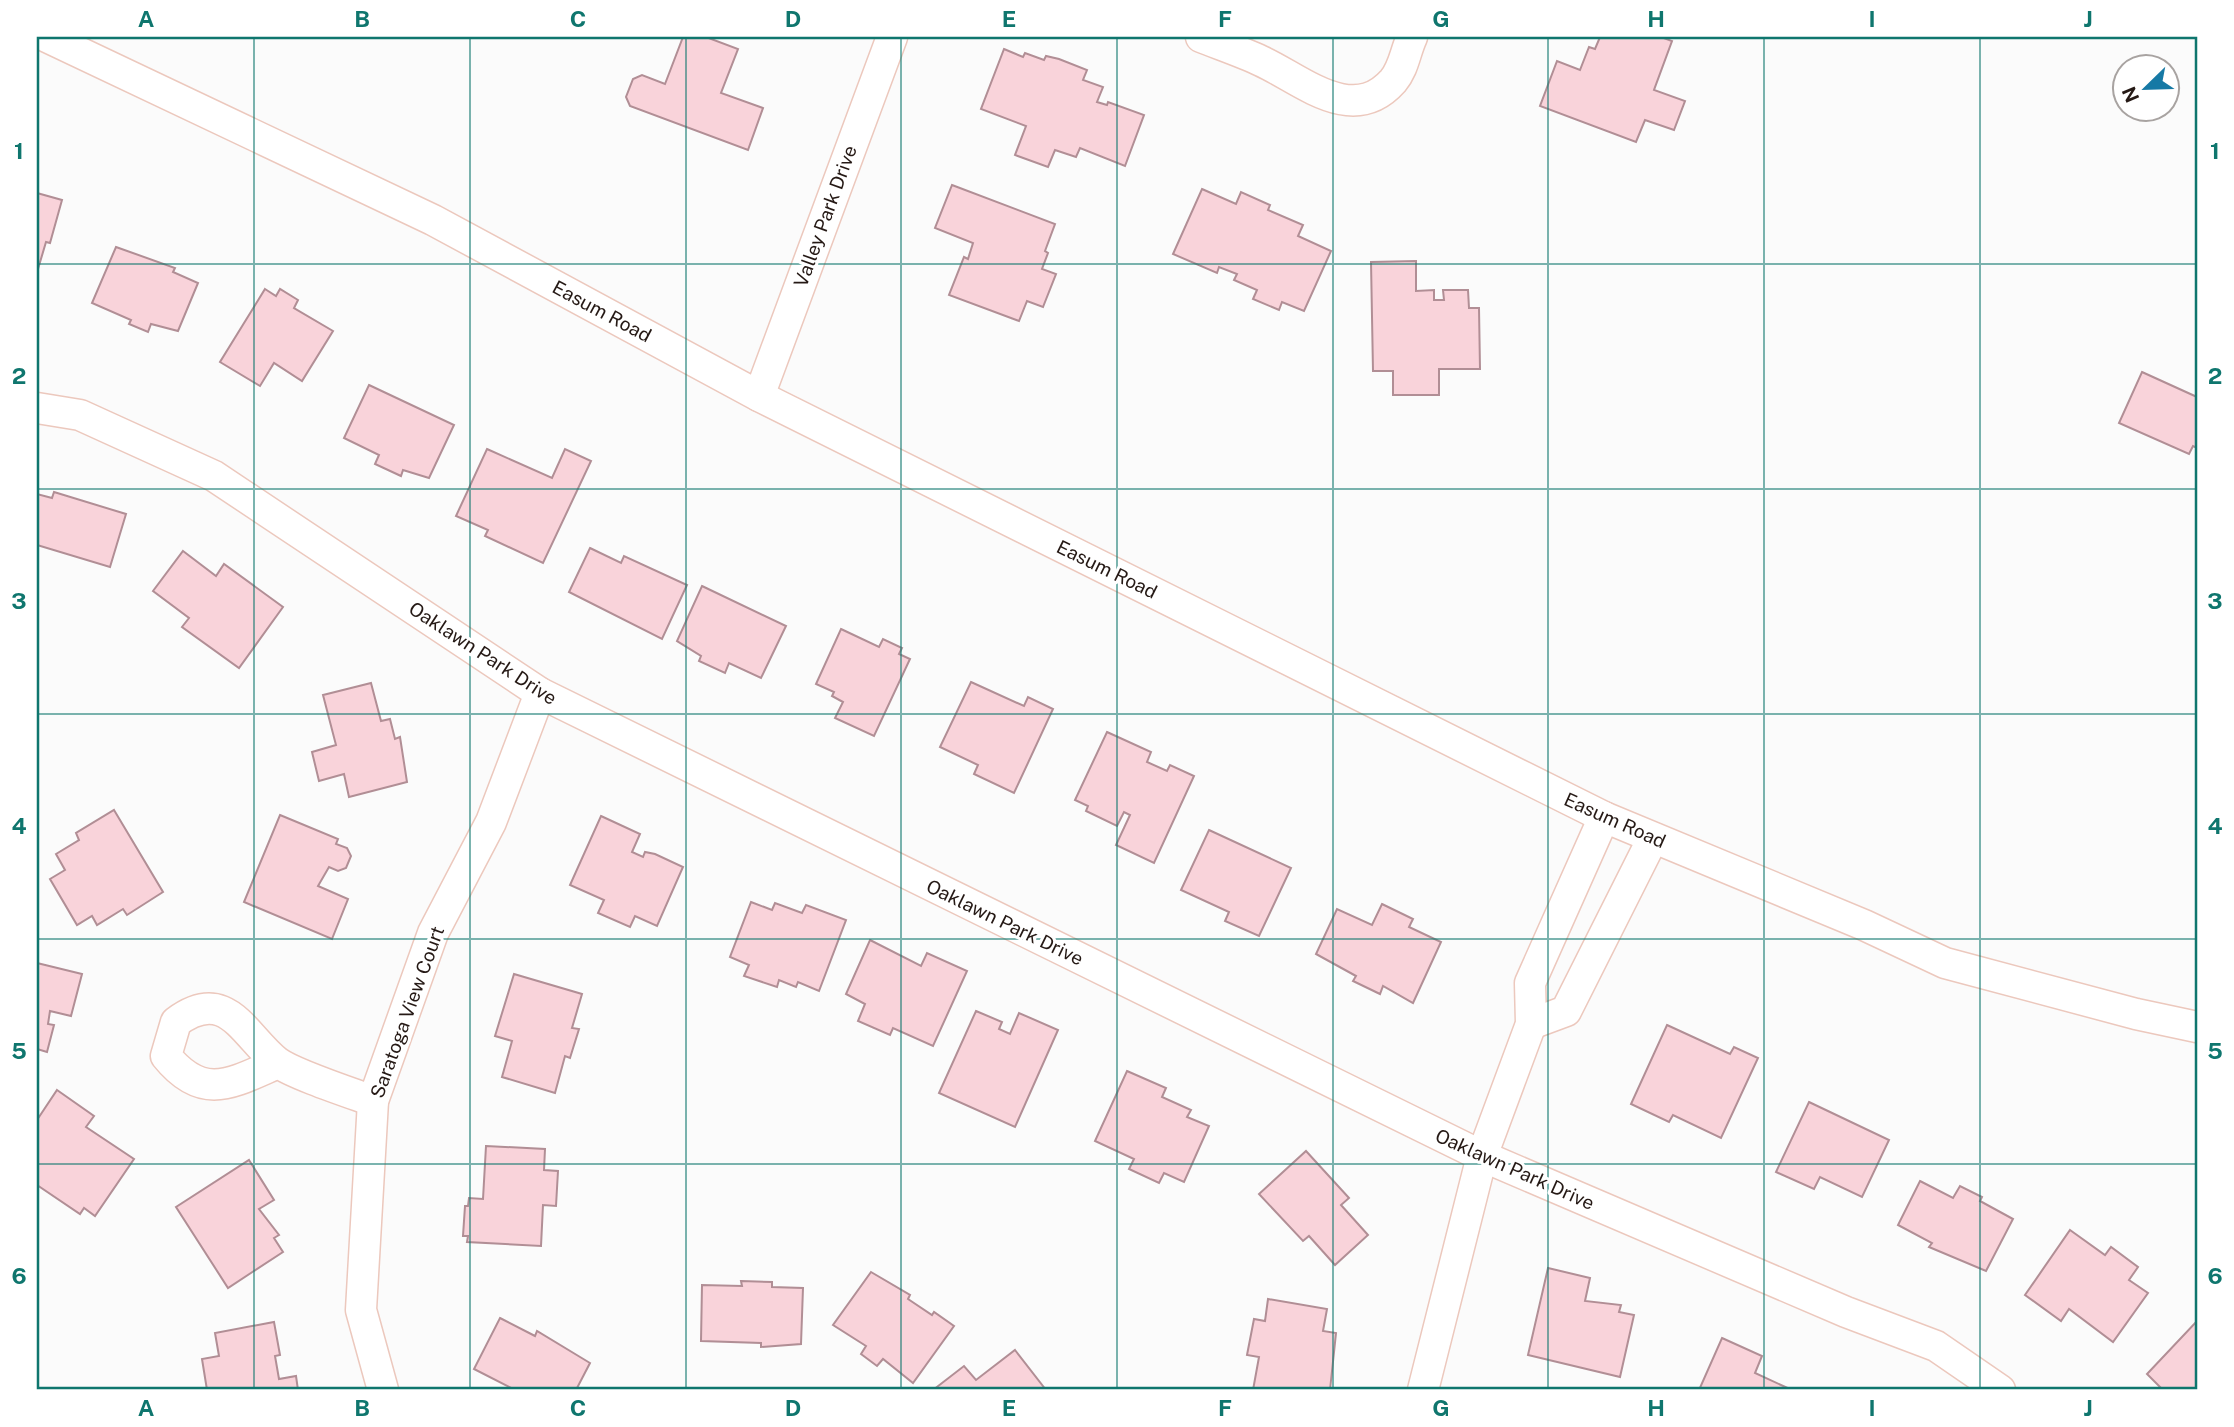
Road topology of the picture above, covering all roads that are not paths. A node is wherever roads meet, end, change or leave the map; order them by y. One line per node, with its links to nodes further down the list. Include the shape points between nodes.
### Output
1 (47, 37): 5 (street, Easum Road, via 433,220)
2 (892, 37): 5 (street, Valley Park Drive)
3 (1201, 37): 4 (street, via 1262,61 1324,96 1347,100 1370,96 1392,82 1405,62)
4 (1412, 37)
5 (759, 396): 8 (street, Easum Road)
6 (37, 408): 7 (street, Oaklawn Park Drive, via 80,415 214,476)
7 (540, 693): 13 (street, Saratoga View Court, via 491,822 433,933); 14 (street, Oaklawn Park Drive)
8 (1604, 817): 9 (street, Easum Road); 10 (street, via 1530,983)
9 (1653, 838): 10 (street, via 1566,1011); 11 (street, Easum Road, via 1945,963)
10 (1531, 1024): 14 (street)
11 (2197, 1027)
12 (278, 1063): 13 (street)
13 (373, 1101): 15 (street, Saratoga View Court, via 361,1310)
14 (1482, 1156): 16 (street); 17 (street, Oaklawn Park Drive, via 1936,1346)
15 (383, 1390)
16 (1423, 1390)
17 (2000, 1390)

